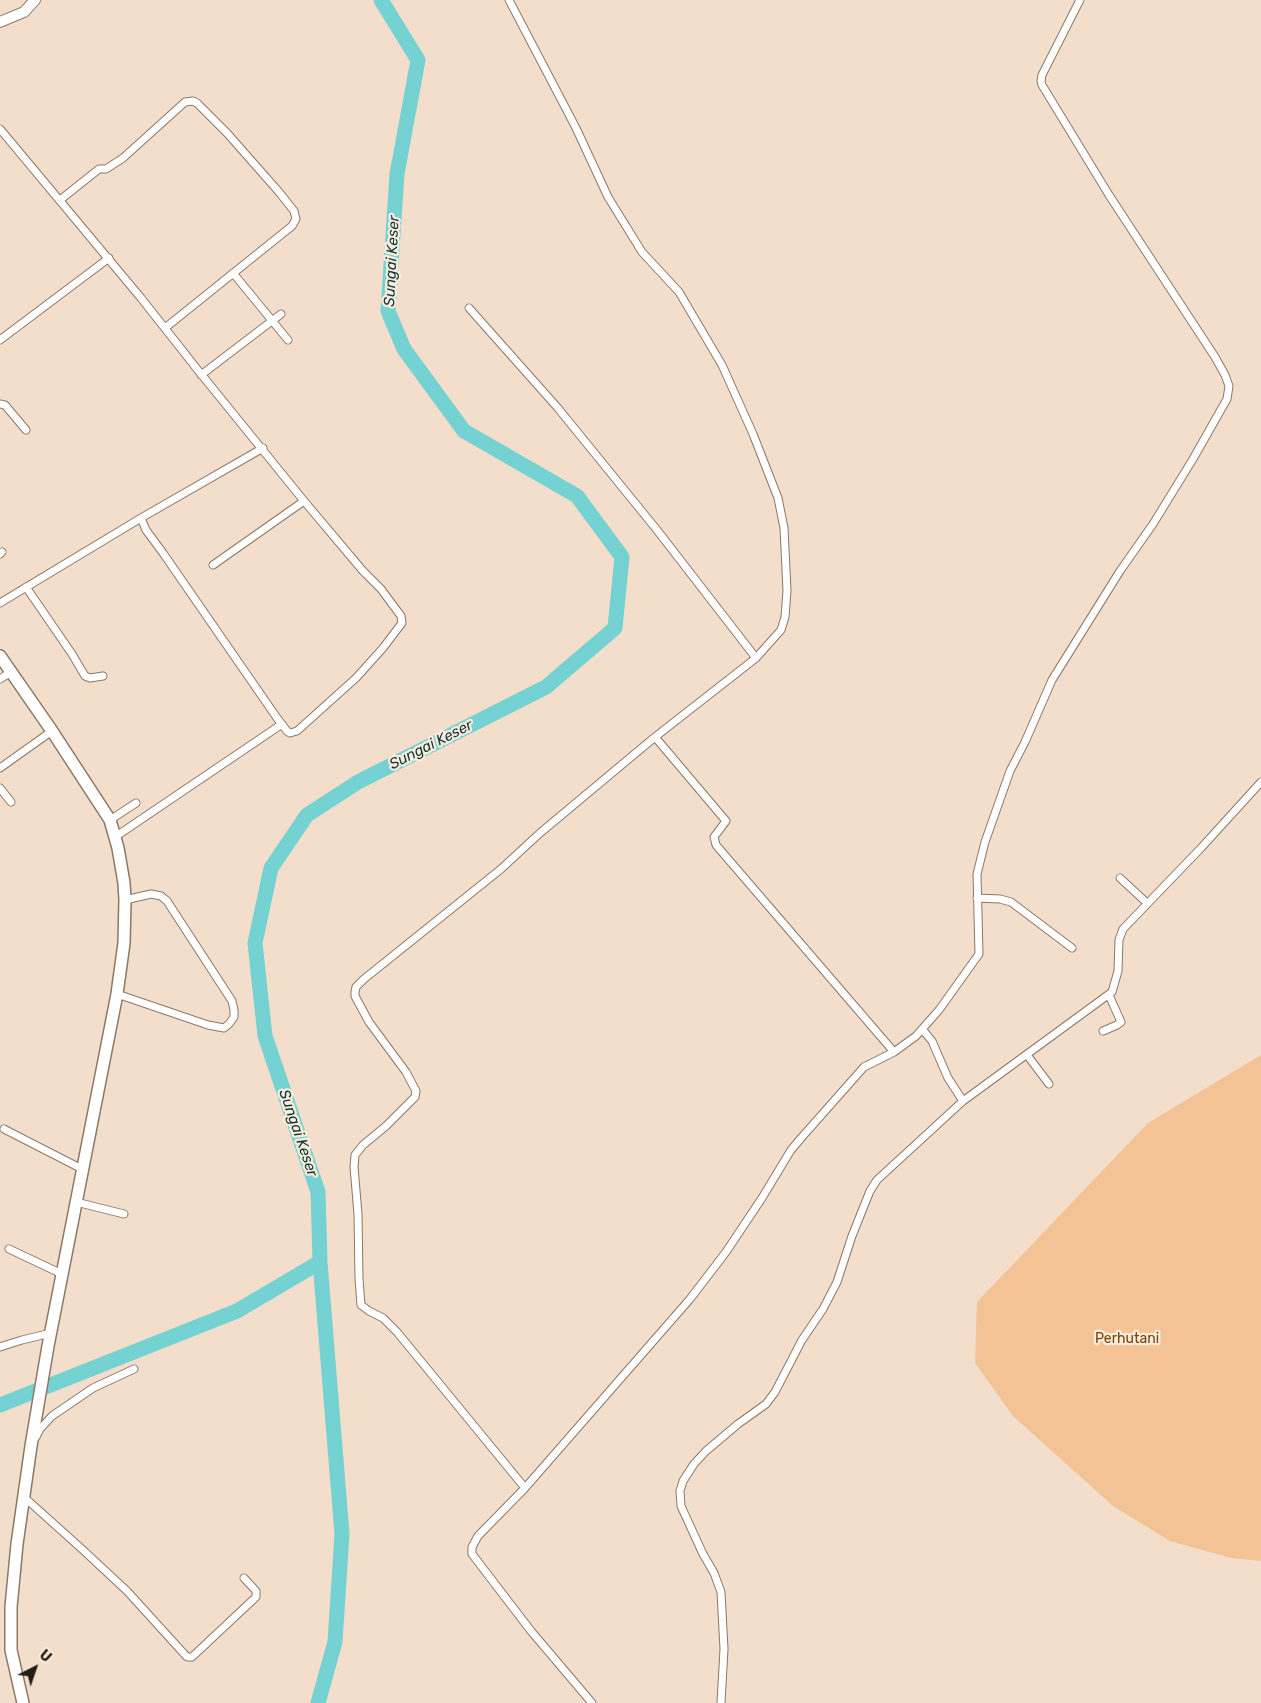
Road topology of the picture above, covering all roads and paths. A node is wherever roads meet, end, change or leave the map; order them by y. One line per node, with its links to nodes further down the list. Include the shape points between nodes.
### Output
1 (35, 0): 4 (main road, via 24,12)
2 (509, 0): 25 (street, via 608,197 642,252 679,292 722,365 778,498 784,528 785,617 781,630)
3 (1080, 0): 40 (street, via 1042,75 1042,85 1109,195 1215,357 1229,386 1227,399 1193,459 1052,680 1010,772 984,842 977,874)
4 (0, 22)
5 (0, 129): 6 (street)
6 (60, 200): 7 (street); 8 (street, via 99,169 106,169 123,158 185,102 193,101 227,133 279,192 294,211 296,219 292,226)
7 (108, 258): 12 (street); 13 (street)
8 (233, 273): 11 (street); 12 (street)
9 (468, 308): 25 (street, via 557,407)
10 (281, 314): 11 (street)
11 (272, 321): 14 (street); 15 (street)
12 (165, 328): 15 (street)
13 (0, 340)
14 (288, 340)
15 (202, 375): 18 (street)
16 (0, 404): 17 (street)
17 (26, 430)
18 (262, 448): 19 (street); 20 (street)
19 (304, 501): 21 (street); 29 (street, via 381,589 401,616 402,623 356,678 297,730 290,733)
20 (141, 518): 22 (street); 29 (street)
21 (214, 565)
22 (26, 588): 23 (street); 27 (street, via 85,676)
23 (0, 603)
24 (0, 656): 26 (highway)
25 (756, 658): 31 (street)
26 (11, 672): 28 (street); 30 (highway)
27 (103, 676)
28 (0, 679)
29 (282, 724): 38 (street)
30 (52, 731): 32 (street); 37 (highway)
31 (655, 737): 48 (street, via 726,821 714,838 716,844); 62 (street, via 501,869 364,978 355,992 369,1022 416,1091 411,1102 355,1155 361,1305 393,1328)
32 (0, 768)
33 (1261, 782): 42 (street)
34 (0, 788): 35 (street)
35 (11, 802)
36 (136, 803): 37 (street)
37 (110, 820): 38 (highway)
38 (115, 837): 41 (highway)
39 (1120, 878): 42 (street)
40 (977, 898): 43 (street, via 1011,902); 46 (street, via 980,954)
41 (125, 900): 44 (highway, via 124,943); 44 (street, via 151,894 167,901 232,1001 234,1017 224,1028 208,1025)
42 (1148, 904): 45 (street, via 1123,929 1119,940 1118,971 1114,989)
43 (1072, 948)
44 (117, 994): 53 (highway)
45 (1109, 995): 47 (street, via 1121,1022); 49 (street)
46 (922, 1030): 48 (street); 51 (street, via 932,1041 948,1078)
47 (1103, 1030)
48 (893, 1050): 62 (street, via 864,1067 791,1150 742,1230 690,1299)
49 (1027, 1055): 50 (street); 51 (street)
50 (1049, 1084)
51 (962, 1099): 67 (street, via 877,1180 852,1236 837,1282 775,1392 766,1404 706,1451 683,1481 680,1506 722,1592 724,1649)
52 (4, 1129): 53 (street)
53 (82, 1169): 54 (highway)
54 (76, 1202): 55 (street); 57 (highway)
55 (124, 1214)
56 (9, 1249): 57 (street)
57 (62, 1274): 58 (highway)
58 (51, 1333): 59 (street); 61 (highway)
59 (0, 1347)
60 (134, 1369): 61 (street, via 93,1388 52,1416)
61 (31, 1446): 63 (highway)
62 (524, 1487): 66 (street, via 478,1536 472,1554)
63 (24, 1497): 64 (street, via 120,1585 187,1657 192,1657 256,1597 256,1591); 65 (highway, via 11,1607 12,1650)
64 (244, 1578)
65 (23, 1703)
66 (592, 1703)
67 (721, 1703)

